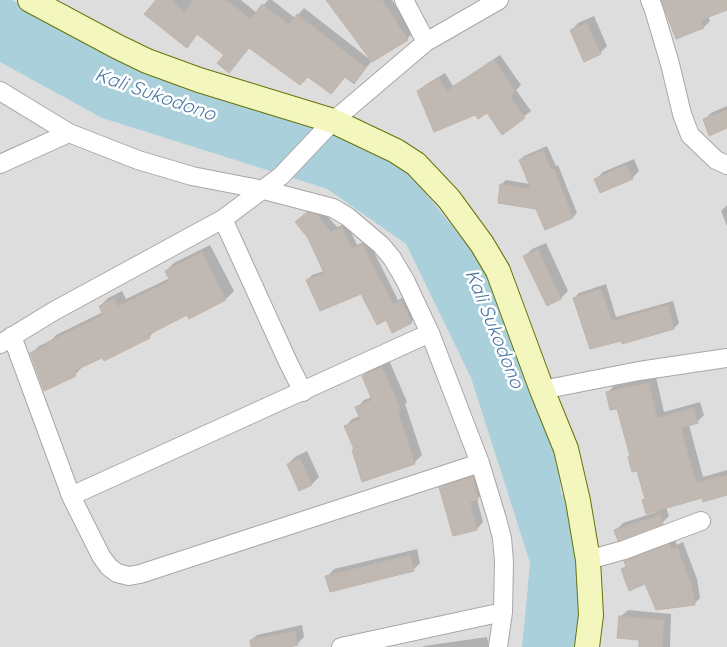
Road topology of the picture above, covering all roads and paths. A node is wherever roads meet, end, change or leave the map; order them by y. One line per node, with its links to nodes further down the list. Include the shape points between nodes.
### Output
1 (30, 0): 7 (main road, via 147,61)
2 (404, 0): 5 (street)
3 (499, 0): 5 (street)
4 (650, 0): 10 (street, via 690,135 716,160)
5 (426, 42): 7 (street)
6 (0, 91): 8 (street)
7 (332, 123): 11 (street); 16 (main road, via 416,164 466,220 498,271)
8 (69, 133): 9 (street); 11 (street, via 138,160)
9 (0, 164)
10 (727, 165)
11 (264, 190): 12 (street); 13 (street, via 333,208 367,232 392,258)
12 (223, 219): 14 (street, via 54,310); 17 (street)
13 (430, 333): 17 (street); 18 (street)
14 (6, 340): 19 (street)
15 (727, 358): 16 (street)
16 (542, 390): 21 (main road, via 566,449)
17 (303, 392): 19 (street)
18 (480, 463): 19 (street, via 129,576 117,573 101,556); 22 (street, via 502,538)
19 (72, 496)
20 (701, 521): 21 (street)
21 (588, 560): 25 (main road, via 591,615)
22 (503, 612): 23 (street); 24 (street)
23 (341, 647)
24 (498, 647)
25 (586, 647)

